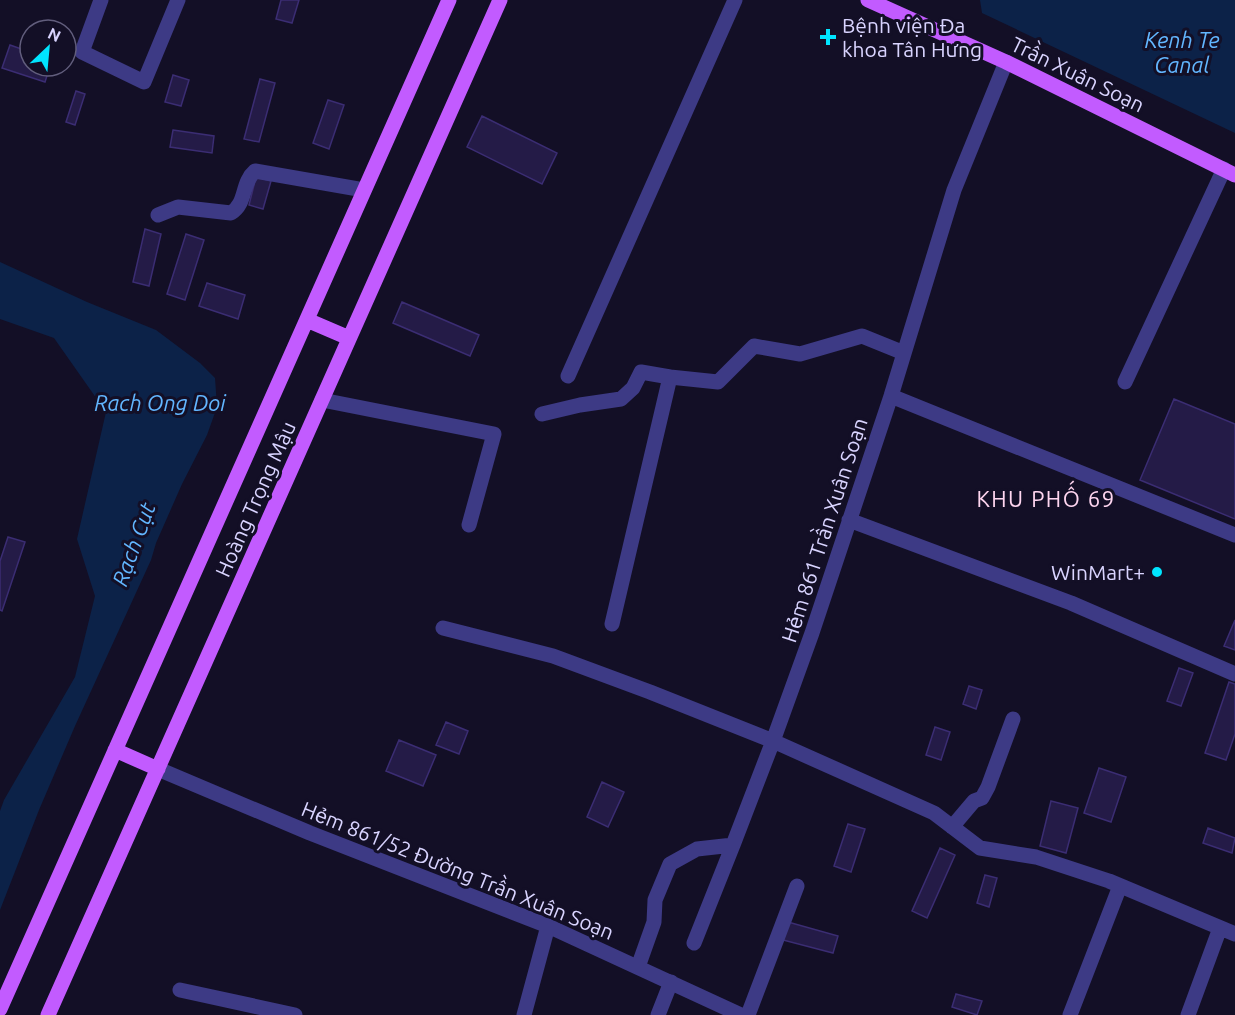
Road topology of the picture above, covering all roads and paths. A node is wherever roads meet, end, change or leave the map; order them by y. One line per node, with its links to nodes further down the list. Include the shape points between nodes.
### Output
1 (101, 0): 2 (street, via 82,52 144,82)
2 (178, 0)
3 (449, 0): 9 (main road, Hoàng Trọng Mậu)
4 (500, 0): 12 (main road, Hoàng Trọng Mậu)
5 (735, 0): 14 (street)
6 (868, 0): 7 (main road, Trần Xuân Soạn)
7 (1006, 62): 8 (main road, Trần Xuân Soạn); 13 (street, Hẻm 861 Trần Xuân Soạn, via 954,190)
8 (1230, 172): 16 (street)
9 (364, 190): 10 (street, via 255,171 248,178 238,209 231,213 178,207); 11 (main road, Hoàng Trọng Mậu)
10 (158, 215)
11 (307, 320): 12 (main road); 28 (main road, Hoàng Trọng Mậu)
12 (349, 339): 18 (main road, Hoàng Trọng Mậu)
13 (904, 353): 15 (street, via 862,336 800,354 754,346 718,382); 17 (street, Hẻm 861 Trần Xuân Soạn)
14 (568, 376)
15 (670, 377): 19 (street, via 642,372 621,399); 23 (street)
16 (1125, 382)
17 (891, 396): 20 (street, Hẻm 861 Trần Xuân Soạn); 22 (street)
18 (322, 400): 21 (street, via 494,434); 29 (main road, Hoàng Trọng Mậu)
19 (542, 414)
20 (849, 520): 25 (street, via 1071,603); 27 (street, Hẻm 861 Trần Xuân Soạn)
21 (469, 525)
22 (1235, 534)
23 (612, 624)
24 (443, 628): 27 (street, via 553,656)
25 (1235, 674)
26 (1013, 719): 30 (street, via 982,798 974,801)
27 (773, 741): 30 (street, via 934,813); 31 (street, Hẻm 861 Trần Xuân Soạn)
28 (115, 750): 29 (main road); 41 (main road, Hoàng Trọng Mậu)
29 (158, 769): 34 (street, Hẻm 861/52 Đường Trần Xuân Soạn, via 309,833); 42 (main road, Hoàng Trọng Mậu)
30 (952, 827): 33 (street, via 980,848 1036,857)
31 (733, 845): 37 (street, Hẻm 861 Trần Xuân Soạn); 38 (street, via 697,849 670,864 655,900 654,922)
32 (797, 886): 47 (street)
33 (1120, 886): 35 (street); 48 (street)
34 (549, 926): 38 (street, Hẻm 861/52 Đường Trần Xuân Soạn); 44 (street)
35 (1220, 928): 36 (street); 49 (street)
36 (1235, 934)
37 (694, 943)
38 (638, 967): 39 (street, Hẻm 861/52 Đường Trần Xuân Soạn)
39 (671, 982): 45 (street); 46 (street, Hẻm 861/52 Đường Trần Xuân Soạn)
40 (180, 990): 43 (street)
41 (0, 1009)
42 (48, 1015)
43 (296, 1015)
44 (524, 1015)
45 (658, 1015)
46 (741, 1015)
47 (748, 1015)
48 (1070, 1015)
49 (1188, 1015)

